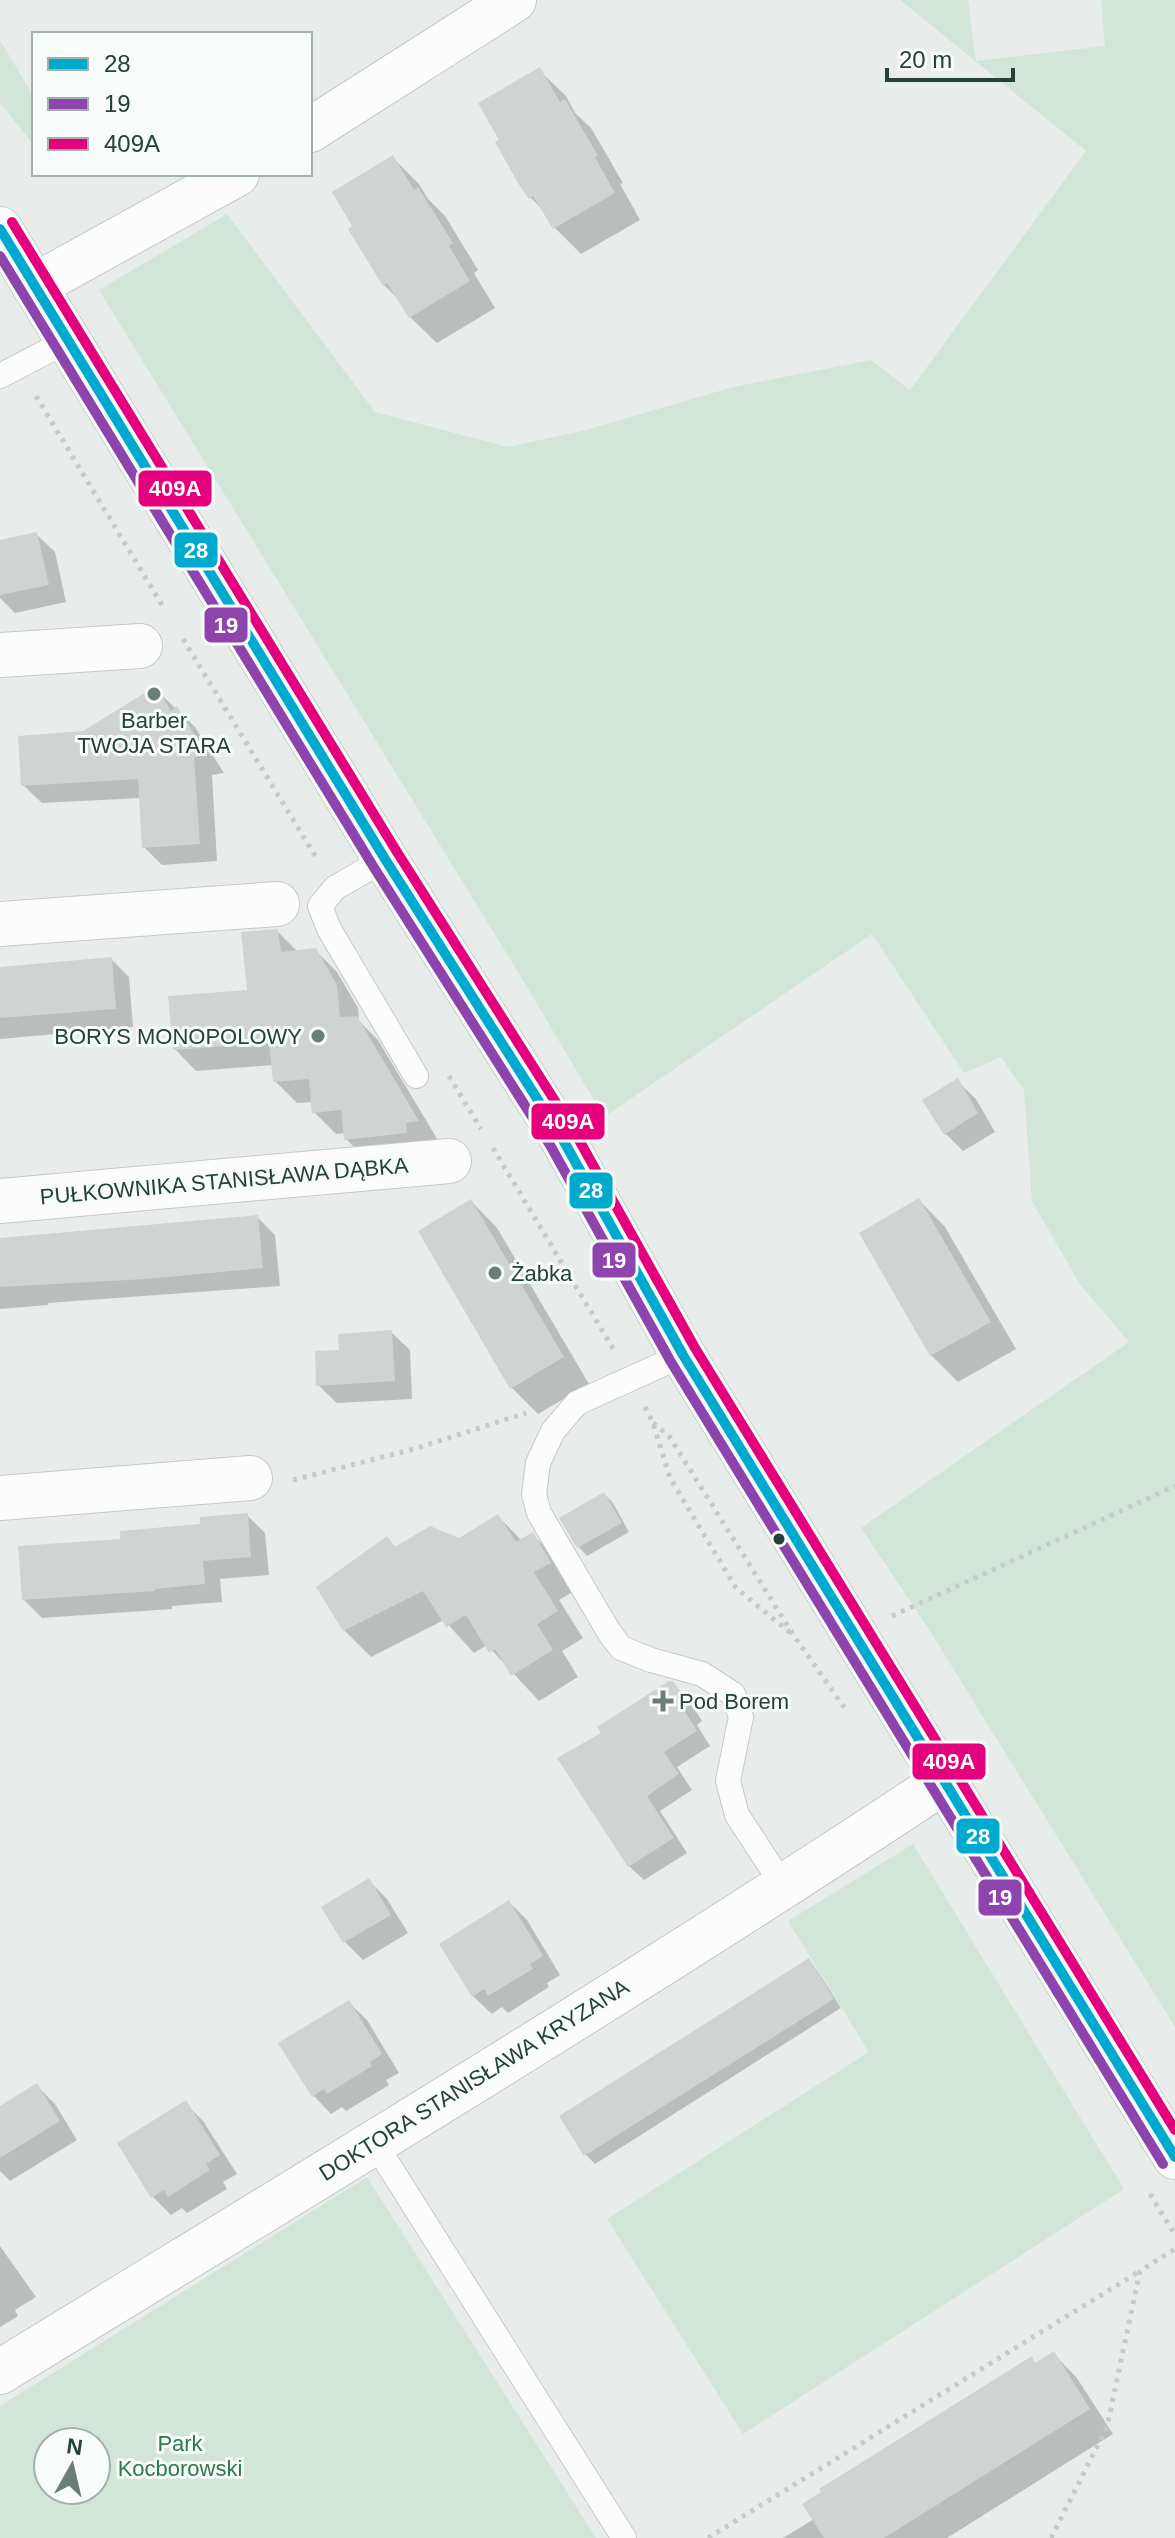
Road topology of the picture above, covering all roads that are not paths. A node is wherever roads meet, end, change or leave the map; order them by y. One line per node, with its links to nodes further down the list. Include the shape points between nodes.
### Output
1 (514, 0): 2 (street)
2 (312, 129)
3 (233, 176): 5 (street)
4 (0, 229): 5 (street)
5 (34, 286): 6 (street)
6 (67, 341): 7 (lane); 10 (street)
7 (0, 376)
8 (140, 646): 9 (street)
9 (0, 655)
10 (385, 859): 13 (lane, via 335,888 320,906); 16 (street, via 562,1138)
11 (277, 904): 12 (street)
12 (0, 924)
13 (416, 1076)
14 (449, 1161): 15 (street, PUŁKOWNIKA STANISŁAWA DĄBKA)
15 (0, 1201)
16 (683, 1355): 19 (street); 20 (lane, via 577,1403 553,1431 538,1463 534,1494 539,1513 621,1648 702,1674 733,1694 741,1717 728,1781 737,1815)
17 (250, 1478): 18 (street)
18 (0, 1498)
19 (943, 1782): 20 (street, DOKTORA STANISŁAWA KRYZANA); 22 (street)
20 (784, 1887): 21 (street, DOKTORA STANISŁAWA KRYZANA)
21 (374, 2142): 23 (street, DOKTORA STANISŁAWA KRYZANA); 24 (lane)
22 (1175, 2157)
23 (0, 2372)
24 (624, 2538)

